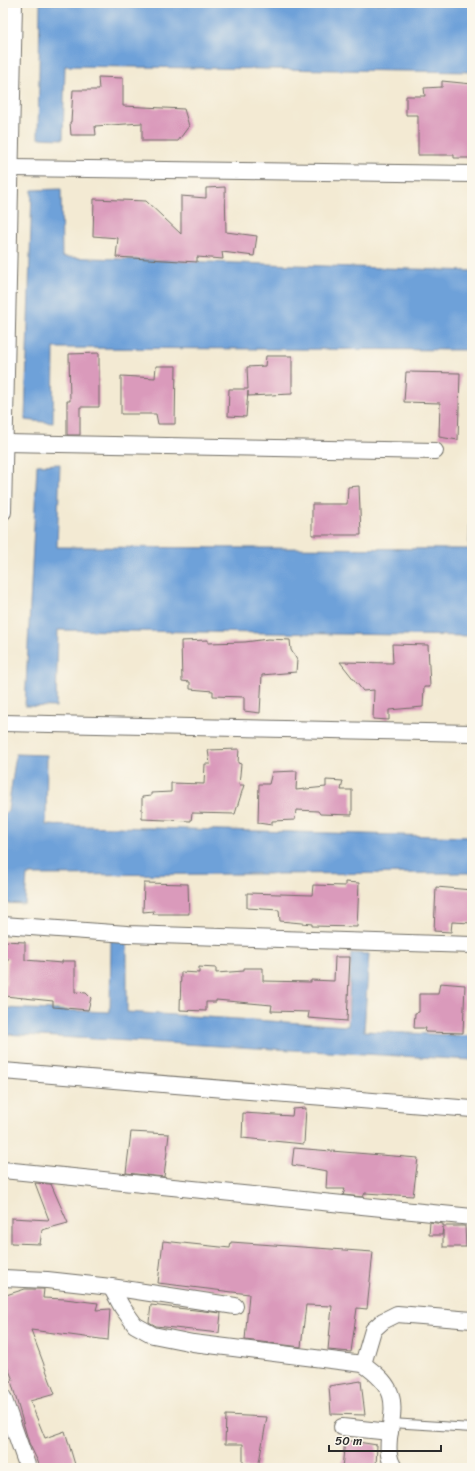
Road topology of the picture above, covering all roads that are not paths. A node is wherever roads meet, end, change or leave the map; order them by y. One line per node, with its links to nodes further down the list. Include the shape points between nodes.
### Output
1 (10, 11): 2 (street)
2 (11, 168): 3 (street); 4 (street)
3 (472, 174)
4 (6, 234): 5 (street)
5 (5, 443): 6 (street); 7 (street)
6 (435, 451)
7 (3, 512)
8 (3, 723): 9 (street)
9 (472, 733)
10 (3, 926): 11 (street, via 128,934)
11 (472, 945)
12 (3, 1071): 13 (street)
13 (472, 1109)
14 (3, 1170): 15 (street)
15 (472, 1217)
16 (3, 1278): 17 (street)
17 (111, 1287): 18 (street); 20 (street, via 135,1325 153,1335 193,1343)
18 (235, 1306)
19 (472, 1320): 20 (street, via 397,1314 373,1330)
20 (363, 1364): 24 (street, via 377,1374 391,1392)
21 (3, 1397): 22 (street)
22 (8, 1427): 26 (street)
23 (342, 1427): 24 (street)
24 (391, 1427): 25 (lane); 27 (street, via 388,1450)
25 (472, 1428)
26 (28, 1468)
27 (394, 1468)

